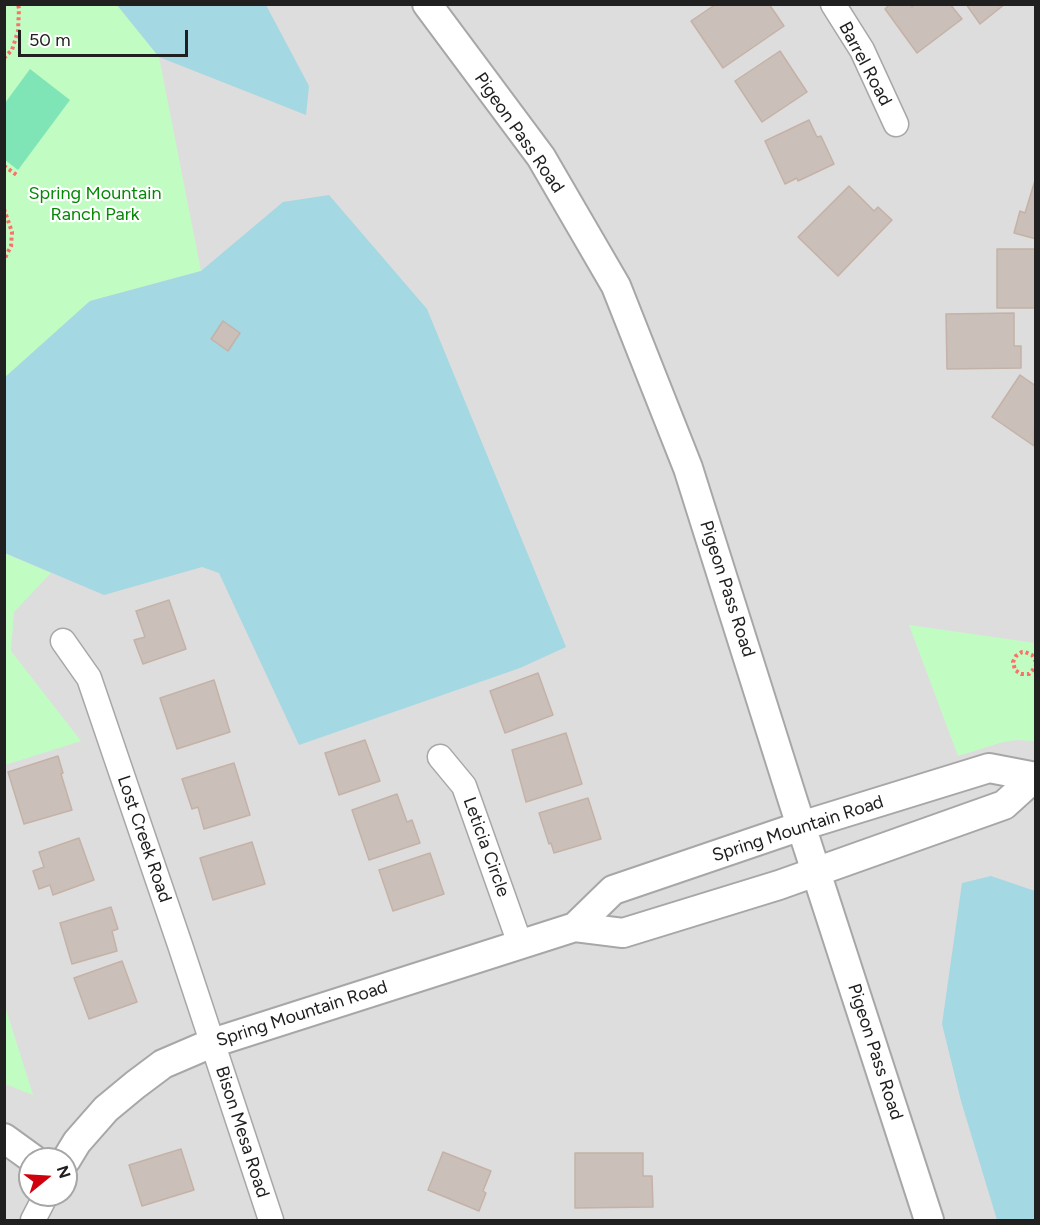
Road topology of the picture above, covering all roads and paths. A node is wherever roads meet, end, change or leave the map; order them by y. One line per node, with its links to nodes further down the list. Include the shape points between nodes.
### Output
1 (18, 4): 4 (path, via 18,32 12,50)
2 (427, 4): 14 (street, Pigeon Pass Road, via 541,157 616,286 688,468)
3 (833, 4): 5 (street, Barrel Road, via 862,50)
4 (4, 58)
5 (896, 124)
6 (4, 166): 7 (path)
7 (18, 176)
8 (4, 209): 9 (path, via 12,232)
9 (4, 260)
10 (63, 641): 18 (street, Lost Creek Road, via 89,678)
11 (1035, 664): 11 (path, via 1032,655 1025,652 1013,662 1021,674 1029,674)
12 (440, 757): 17 (street, Leticia Circle, via 464,786)
13 (1035, 777): 14 (street, Spring Mountain Road, via 989,768); 15 (street, Spring Mountain Road, via 1004,805)
14 (801, 826): 15 (street, Pigeon Pass Road); 16 (street, Spring Mountain Road, via 613,890)
15 (817, 873): 16 (street, Spring Mountain Road, via 623,933); 25 (street, Pigeon Pass Road)
16 (575, 927): 17 (street, Spring Mountain Road)
17 (520, 944): 18 (street, Spring Mountain Road)
18 (212, 1043): 20 (street, Spring Mountain Road, via 163,1064 135,1085 106,1109); 24 (street, Bison Mesa Road)
19 (4, 1138): 21 (street)
20 (74, 1147)
21 (18, 1148)
22 (40, 1207): 23 (street)
23 (33, 1221)
24 (272, 1221)
25 (929, 1221)

